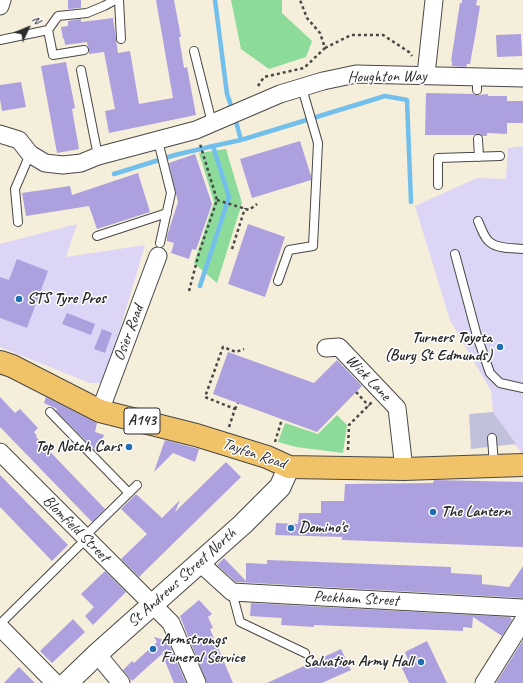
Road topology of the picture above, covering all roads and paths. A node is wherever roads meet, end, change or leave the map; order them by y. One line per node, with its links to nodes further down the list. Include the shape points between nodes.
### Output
1 (2, 0): 7 (street)
2 (115, 0): 6 (lane)
3 (119, 0): 9 (lane)
4 (300, 0): 11 (path, via 307,18 320,33)
5 (434, 0): 15 (street)
6 (104, 3): 8 (lane, via 87,13 58,16)
7 (0, 6)
8 (48, 30): 10 (lane); 12 (lane, via 53,55)
9 (121, 39)
10 (0, 40)
11 (325, 48): 15 (path, via 351,35 383,35 409,52); 18 (path, via 304,68 264,77 257,87)
12 (84, 50)
13 (194, 51): 19 (lane)
14 (81, 70): 25 (lane)
15 (426, 75): 16 (street, Houghton Way, via 477,83); 17 (street, Houghton Way, via 356,74)
16 (523, 78)
17 (302, 88): 18 (street, Houghton Way); 40 (lane, via 318,143 313,246 289,250)
18 (250, 107): 19 (street, Houghton Way)
19 (218, 120): 20 (street, Houghton Way)
20 (196, 130): 23 (street, Houghton Way); 29 (path)
21 (0, 134): 24 (street, Houghton Way, via 19,140)
22 (478, 139): 27 (lane)
23 (158, 141): 25 (street, Houghton Way); 32 (lane, via 171,193)
24 (30, 154): 25 (street, Houghton Way, via 45,164 63,165 81,163); 34 (lane, via 15,189)
25 (98, 156)
26 (500, 156): 27 (lane)
27 (478, 157): 28 (lane, via 438,158)
28 (438, 185)
29 (217, 200): 31 (path); 41 (path)
30 (257, 204): 31 (path, via 249,210)
31 (245, 208): 37 (path)
32 (166, 213): 35 (lane); 36 (lane)
33 (478, 221): 38 (lane, via 490,243)
34 (18, 222)
35 (97, 236)
36 (159, 249): 51 (street, Osier Road)
37 (232, 249)
38 (523, 249)
39 (455, 254): 45 (lane, via 477,336 490,373 500,383)
40 (278, 281)
41 (189, 291)
42 (326, 348): 47 (street, Wick Lane, via 339,348)
43 (244, 349): 50 (path, via 236,352 223,347 205,397)
44 (0, 362): 51 (main road, Tayfen Road / A143)
45 (523, 388)
46 (356, 392): 49 (path)
47 (382, 393): 49 (path); 62 (street, Wick Lane, via 397,408)
48 (238, 403): 50 (path)
49 (369, 406): 61 (path, via 349,426)
50 (235, 409): 54 (path)
51 (100, 411): 60 (main road, Tayfen Road / A143, via 196,435 267,457)
52 (50, 412): 64 (lane)
53 (282, 419): 56 (path, via 274,443)
54 (228, 430)
55 (492, 438): 58 (lane)
56 (281, 445)
57 (0, 452): 65 (street, Blomfield Street)
58 (494, 465): 59 (main road, Tayfen Road / A143); 62 (main road, Tayfen Road / A143)
59 (523, 465)
60 (289, 467): 61 (main road, Tayfen Road / A143); 66 (street, St Andrews Street North, via 280,487 243,524)
61 (348, 468): 62 (main road, Tayfen Road / A143)
62 (404, 469)
63 (137, 485): 64 (lane)
64 (129, 493): 65 (lane)
65 (85, 538): 68 (street, Blomfield Street); 71 (lane)
66 (199, 562): 67 (street); 68 (street, St Andrews Street North)
67 (232, 592): 69 (street, Peckham Street); 72 (lane, via 240,622)
68 (153, 605): 73 (street, St Andrews Street North); 77 (street, Blomfield Street, via 171,623)
69 (523, 608)
70 (523, 621): 78 (street)
71 (0, 626): 74 (street)
72 (305, 653)
73 (97, 654): 75 (street, St Andrews Street North); 76 (street)
74 (55, 683)
75 (67, 683)
76 (121, 683)
77 (197, 683)
78 (484, 683)

